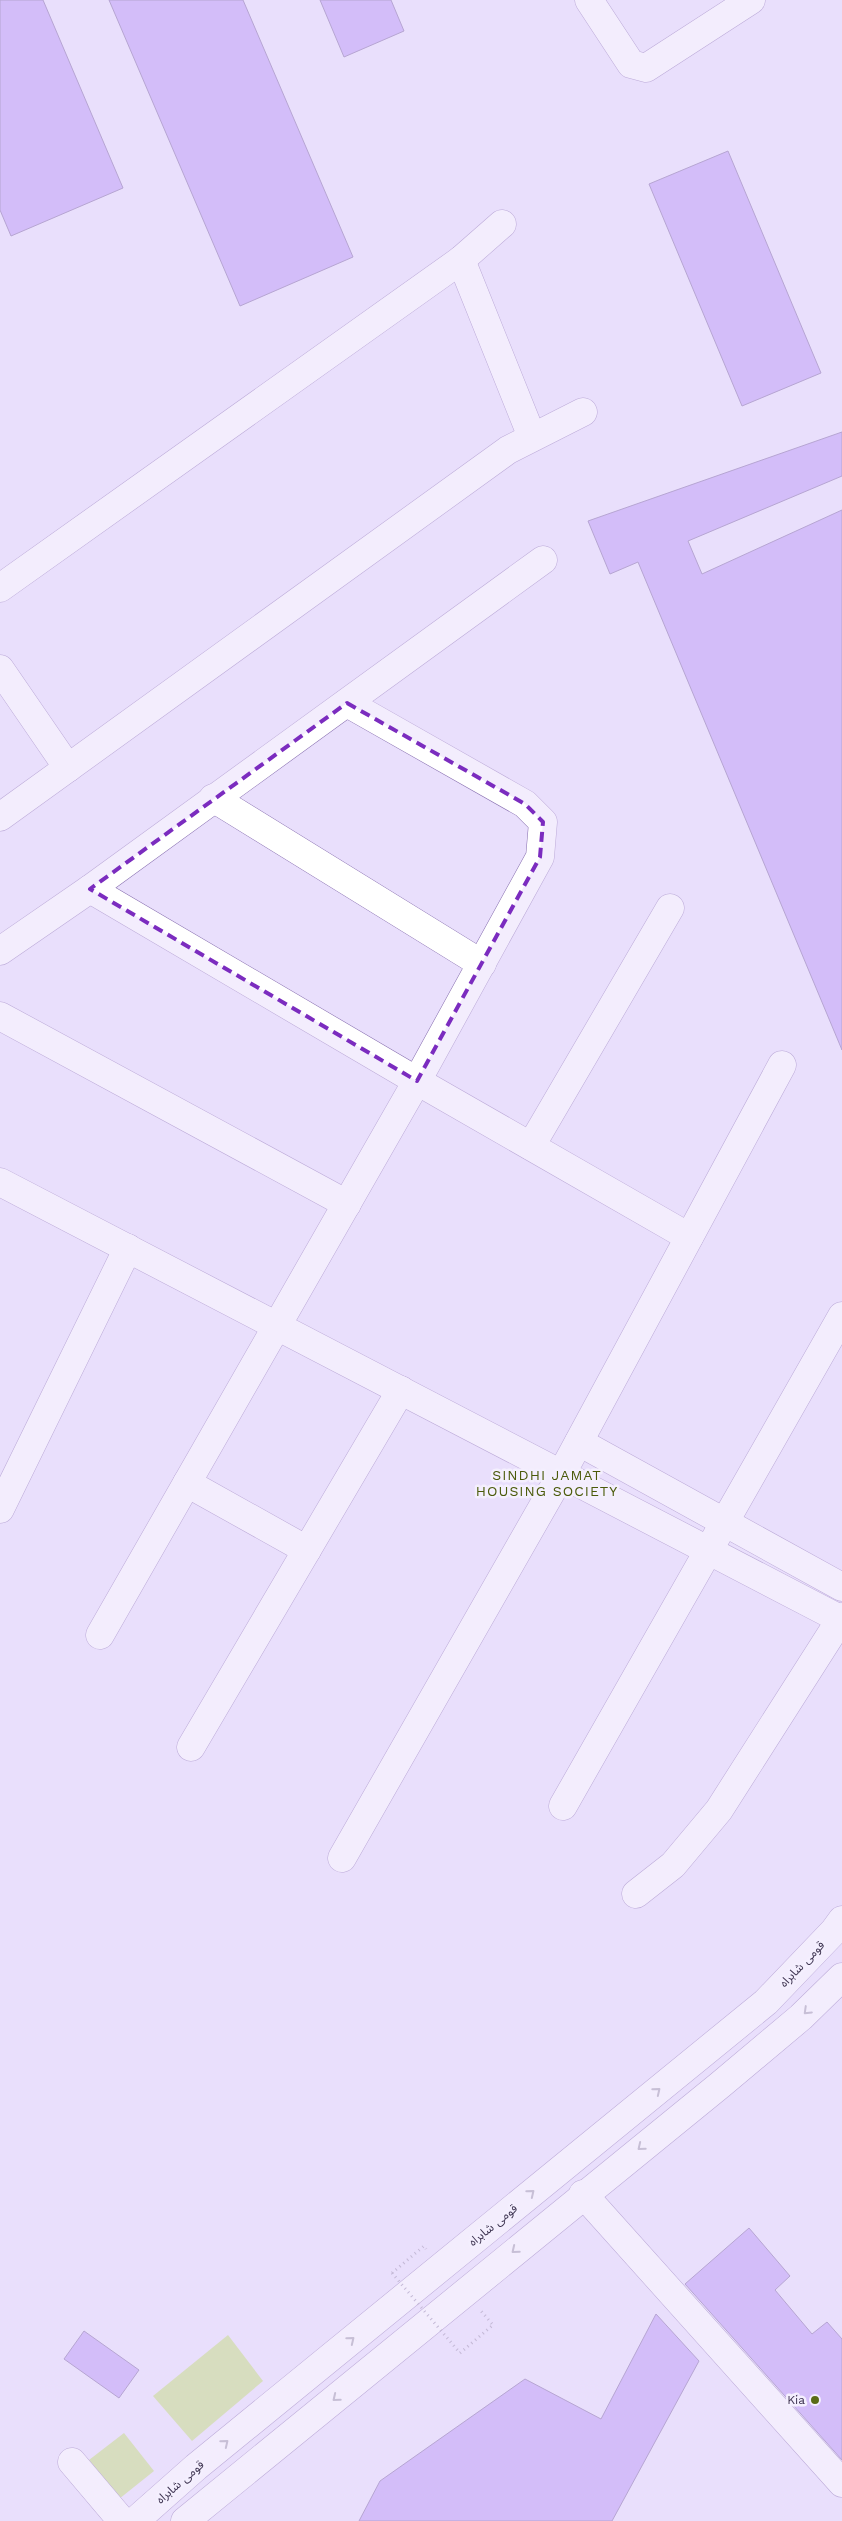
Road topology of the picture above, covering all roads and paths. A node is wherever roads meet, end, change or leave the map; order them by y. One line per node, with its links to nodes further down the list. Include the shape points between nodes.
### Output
1 (589, 0): 2 (main road, via 631,64 646,68)
2 (751, 0)
3 (502, 224): 4 (main road)
4 (461, 260): 6 (main road); 8 (main road)
5 (582, 412): 6 (main road)
6 (532, 437): 11 (main road, via 508,450)
7 (543, 560): 10 (main road)
8 (0, 588)
9 (0, 669): 11 (main road)
10 (347, 703): 12 (main road); 17 (main road, via 525,804 543,822 540,857)
11 (68, 768): 13 (main road)
12 (213, 798): 14 (main road); 17 (main road)
13 (0, 817)
14 (90, 889): 16 (main road); 20 (main road)
15 (670, 908): 21 (main road)
16 (0, 951)
17 (482, 964): 20 (main road)
18 (0, 1016): 23 (main road)
19 (782, 1065): 24 (main road)
20 (417, 1081): 21 (main road); 23 (main road)
21 (530, 1146): 24 (main road)
22 (0, 1182): 25 (main road)
23 (347, 1204): 27 (main road)
24 (690, 1237): 29 (main road)
25 (128, 1248): 27 (main road); 32 (main road)
26 (842, 1316): 33 (main road)
27 (277, 1325): 28 (main road); 31 (main road)
28 (401, 1390): 30 (main road); 34 (main road)
29 (579, 1442): 30 (main road); 33 (main road)
30 (562, 1473): 35 (main road); 41 (main road)
31 (187, 1483): 34 (main road); 38 (main road)
32 (0, 1509)
33 (725, 1522): 35 (main road); 36 (main road)
34 (307, 1550): 39 (main road)
35 (709, 1550): 37 (main road); 40 (main road)
36 (842, 1587)
37 (842, 1619): 42 (main road, via 719,1810 673,1865)
38 (100, 1635)
39 (191, 1747)
40 (563, 1806)
41 (342, 1858)
42 (636, 1894)
43 (842, 1920): 51 (main road, قومی شاہراہ, one-way to 43, via 196,2467 766,2002)
44 (842, 1976): 45 (main road, one-way to 45, via 801,2016)
45 (583, 2194): 49 (main road); 52 (main road, one-way to 52)
46 (424, 2246): 47 (path, bridge, via 392,2272 460,2353)
47 (492, 2324)
48 (72, 2462): 50 (main road)
49 (842, 2483)
50 (122, 2521)
51 (135, 2521)
52 (186, 2521)

